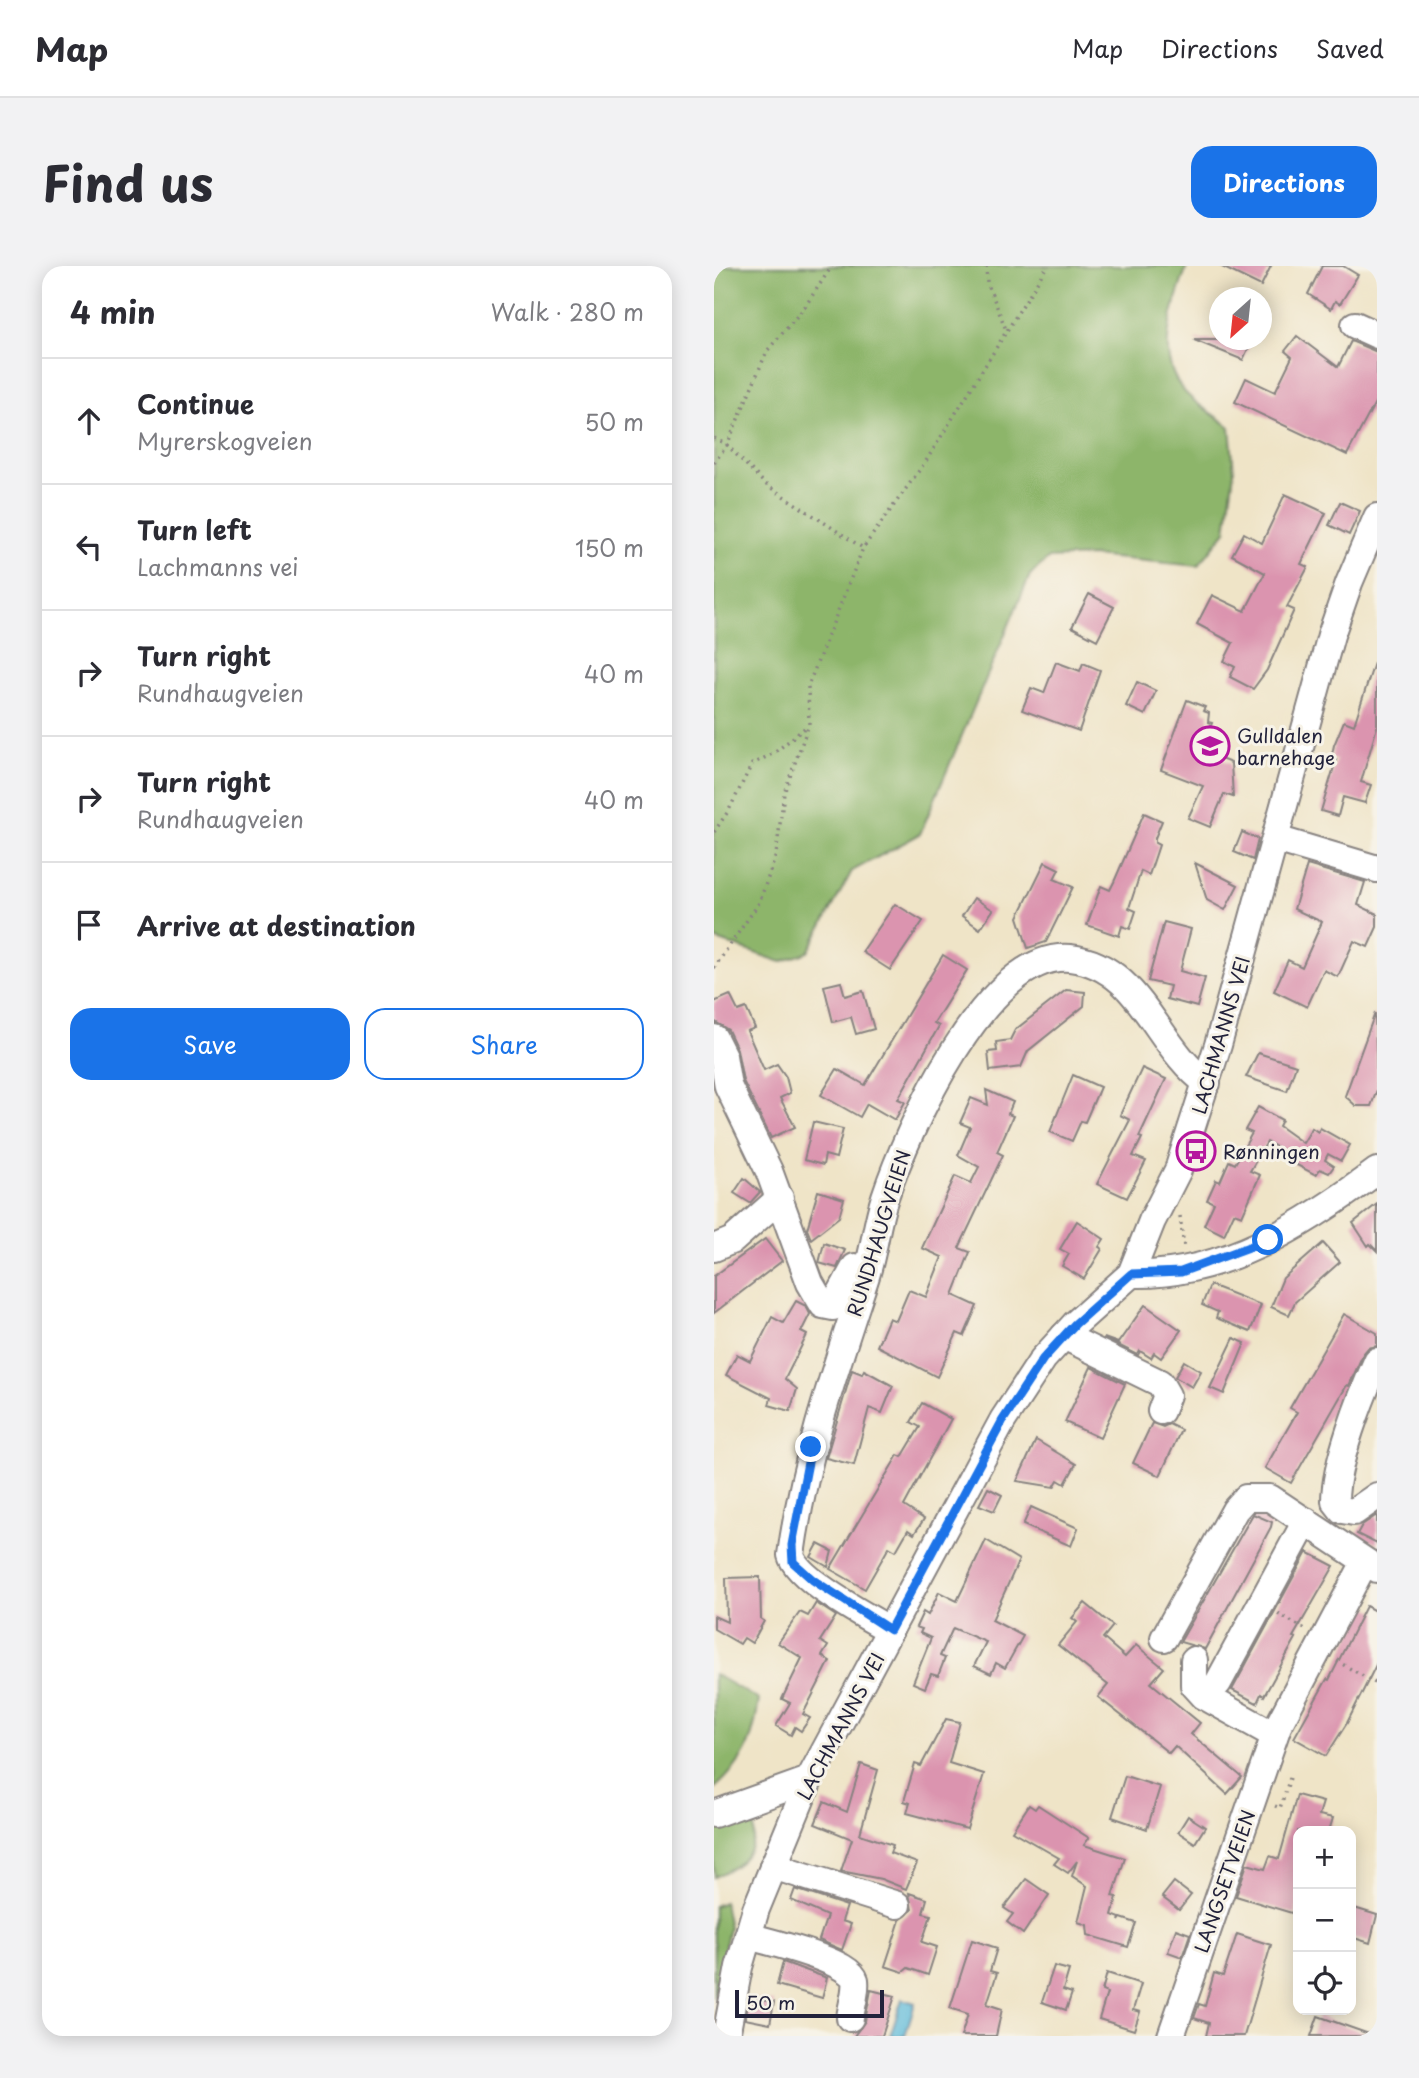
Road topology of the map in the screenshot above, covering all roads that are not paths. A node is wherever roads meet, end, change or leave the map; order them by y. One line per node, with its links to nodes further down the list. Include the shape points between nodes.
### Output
1 (1377, 517): 2 (street, LACHMANNS VEI, via 1331,635)
2 (1276, 839): 3 (street); 5 (street, LACHMANNS VEI)
3 (1377, 869)
4 (714, 1038): 6 (street, via 723,1056)
5 (1207, 1083): 9 (street, RUNDHAUGVEIEN, via 1181,1062 1134,993 1116,977 1070,958 1029,966 991,999 954,1054 905,1143); 11 (street, LACHMANNS VEI, via 1178,1170)
6 (721, 1084): 8 (street)
7 (1377, 1171): 11 (street, via 1300,1223 1233,1255 1168,1274)
8 (780, 1198): 9 (street, via 810,1283 823,1305 833,1307 840,1297); 10 (street, via 733,1240)
9 (877, 1225): 18 (street, RUNDHAUGVEIEN, via 871,1260 811,1447 790,1555 813,1580)
10 (714, 1248)
11 (1131, 1274): 12 (street, LACHMANNS VEI)
12 (1064, 1336): 14 (street, via 1160,1383 1167,1395); 18 (street, LACHMANNS VEI, via 1003,1420)
13 (1377, 1361): 15 (street, via 1356,1417 1335,1501 1342,1510 1354,1511)
14 (1161, 1411)
15 (1377, 1496)
16 (1306, 1521): 17 (street); 19 (street, via 1270,1498 1246,1498); 21 (street)
17 (1371, 1566): 22 (street, LANGSETVEIEN, via 1319,1645)
18 (890, 1630): 23 (street, LACHMANNS VEI)
19 (1164, 1638)
20 (1194, 1660): 22 (street, via 1194,1685 1204,1696)
21 (1218, 1683)
22 (1276, 1731): 30 (street, LANGSETVEIEN)
23 (808, 1780): 24 (street); 25 (street, LACHMANNS VEI)
24 (714, 1814)
25 (774, 1866): 26 (street); 27 (street, LACHMANNS VEI)
26 (897, 1905)
27 (748, 1936): 28 (street, via 834,1962 850,1973 855,1980); 29 (street, LACHMANNS VEI)
28 (850, 2018)
29 (726, 2036)
30 (1171, 2036)

